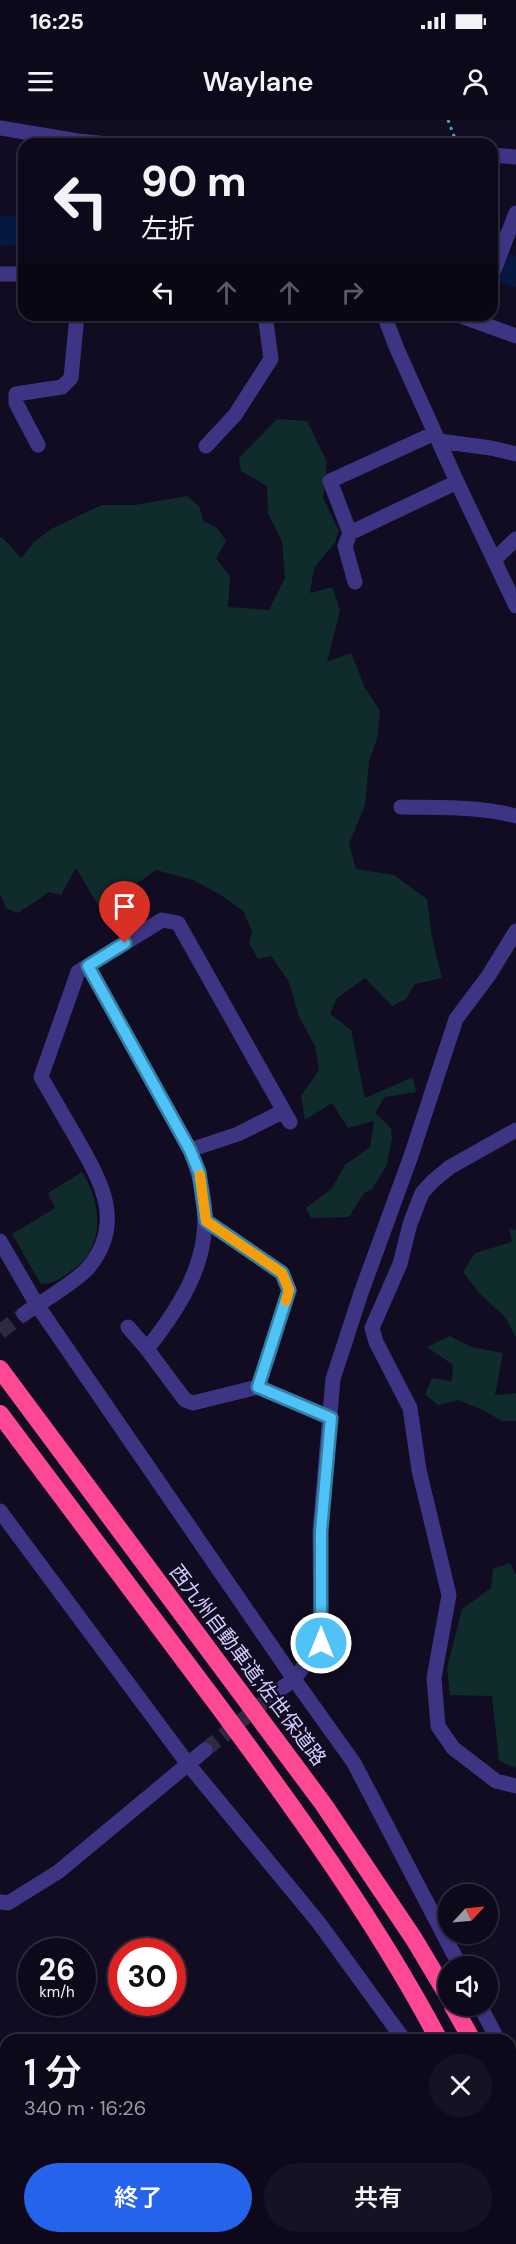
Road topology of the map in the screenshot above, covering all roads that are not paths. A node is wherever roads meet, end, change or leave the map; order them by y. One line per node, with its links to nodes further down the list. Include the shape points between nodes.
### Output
1 (0, 128): 2 (street)
2 (60, 138)
3 (498, 156): 4 (street)
4 (516, 157)
5 (516, 213): 6 (street)
6 (498, 260)
7 (0, 273): 8 (street)
8 (18, 274)
9 (76, 321): 15 (street, via 71,378 62,387 16,394 16,403)
10 (266, 321): 16 (street, via 271,359 235,415)
11 (386, 321): 14 (street)
12 (482, 321): 13 (street)
13 (516, 336)
14 (437, 437): 17 (street); 18 (street); 19 (street, via 330,481)
15 (38, 445)
16 (206, 446)
17 (516, 454)
18 (457, 483): 19 (street); 21 (street)
19 (350, 533): 22 (street, via 345,546)
20 (516, 539): 21 (street)
21 (494, 561): 23 (street)
22 (355, 582)
23 (516, 606)
24 (401, 807): 25 (street, via 467,807)
25 (516, 816)
26 (516, 932): 39 (street, via 456,1020 333,1379)
27 (88, 966): 29 (street); 29 (street, via 162,920 178,923 287,1116); 32 (street, via 78,972 41,1077 100,1179 108,1224 101,1249 87,1269)
28 (516, 1130): 44 (street, via 450,1167 422,1193 400,1264 372,1329 410,1408 419,1470 449,1595 434,1678 438,1726 453,1748 496,1781)
29 (190, 1150): 30 (street, via 199,1172)
30 (206, 1221): 35 (street, via 191,1285); 37 (street, via 282,1273 289,1290)
31 (0, 1241): 32 (street)
32 (37, 1305): 33 (street); 41 (street)
33 (24, 1314)
34 (128, 1327): 35 (street)
35 (147, 1349): 37 (street, via 185,1400 193,1403)
36 (0, 1369): 47 (highway, 西九州自動車道;佐世保道路, via 324,1805)
37 (258, 1387): 39 (street)
38 (0, 1414): 51 (highway, via 311,1833 366,1915)
39 (331, 1418): 41 (street, via 321,1531 321,1643)
40 (0, 1511): 43 (street)
41 (288, 1684): 46 (street, via 354,1763)
42 (205, 1750): 43 (street)
43 (188, 1764): 45 (street, via 58,1872 8,1903); 50 (street, via 319,1923)
44 (516, 1786)
45 (0, 1902)
46 (455, 1956)
47 (438, 1979)
48 (459, 2016): 52 (highway)
49 (485, 2016): 53 (street)
50 (400, 2034)
51 (436, 2034)
52 (469, 2034)
53 (495, 2034)

